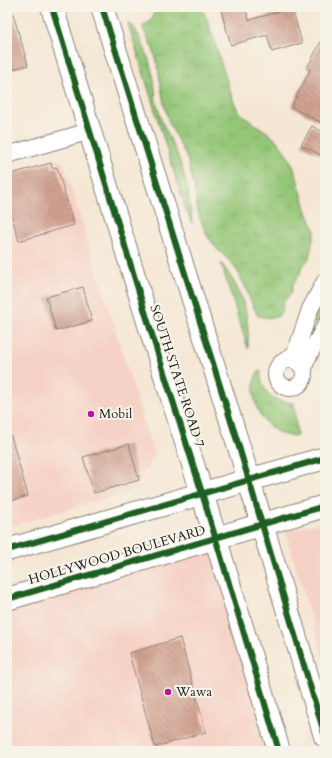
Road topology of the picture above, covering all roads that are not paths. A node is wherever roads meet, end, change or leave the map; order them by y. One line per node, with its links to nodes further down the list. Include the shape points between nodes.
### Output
1 (52, 7): 3 (main road, SOUTH STATE ROAD 7)
2 (102, 7): 10 (main road)
3 (90, 131): 4 (street); 11 (main road, SOUTH STATE ROAD 7)
4 (7, 155)
5 (325, 281): 7 (street, via 310,310 297,348)
6 (325, 326): 8 (street)
7 (286, 360): 8 (street, via 297,361); 8 (street, via 277,367 276,373 276,378 284,387 295,388 300,385 305,375)
8 (304, 369)
9 (325, 458): 10 (main road)
10 (249, 480): 11 (main road); 13 (main road)
11 (202, 493): 14 (main road, SOUTH STATE ROAD 7); 15 (main road)
12 (325, 506): 13 (main road, HOLLYWOOD BOULEVARD)
13 (262, 524): 14 (main road, HOLLYWOOD BOULEVARD); 17 (main road)
14 (215, 538): 16 (main road, HOLLYWOOD BOULEVARD); 18 (main road, SOUTH STATE ROAD 7)
15 (7, 550)
16 (7, 599)
17 (325, 736)
18 (279, 751)

